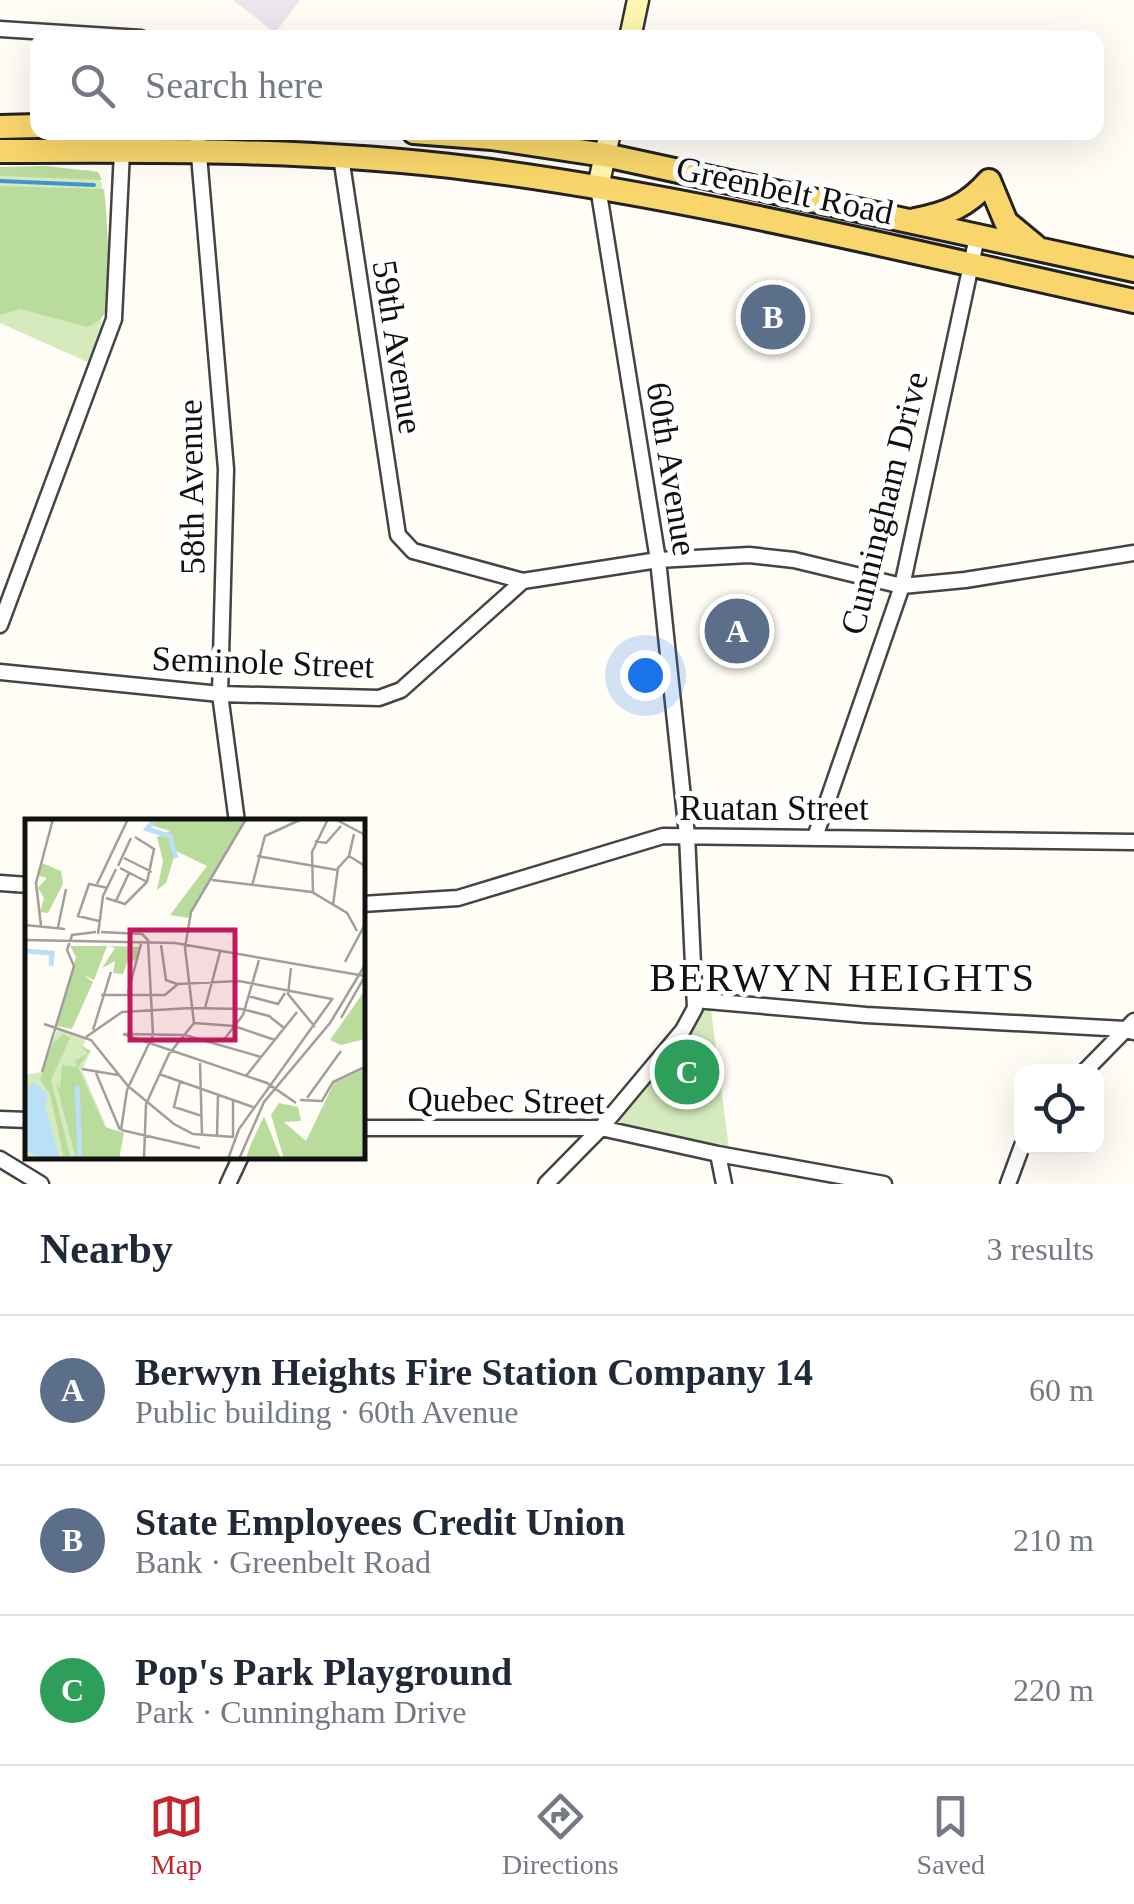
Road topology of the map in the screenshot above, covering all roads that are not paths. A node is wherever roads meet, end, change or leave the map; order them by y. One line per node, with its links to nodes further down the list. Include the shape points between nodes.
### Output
1 (638, 0): 3 (street)
2 (0, 30): 4 (street)
3 (632, 30)
4 (30, 32)
5 (30, 126): 6 (main road)
6 (0, 127)
7 (530, 140): 9 (main road, Greenbelt Road)
8 (198, 142): 11 (main road, Greenbelt Road); 12 (main road, Greenbelt Road); 26 (street, 58th Avenue, via 226,469)
9 (607, 144): 13 (street); 14 (main road, Greenbelt Road)
10 (0, 151): 11 (main road, Greenbelt Road)
11 (122, 151): 24 (street, via 114,319)
12 (340, 156): 13 (main road, Greenbelt Road); 22 (street, 59th Avenue, via 395,527 406,544 433,558)
13 (598, 187): 17 (main road, Greenbelt Road); 21 (street, 60th Avenue)
14 (905, 222): 15 (main road, Greenbelt Road); 16 (main road, via 967,204 989,181 1006,222)
15 (977, 237): 16 (main road, Greenbelt Road); 17 (street, Cunningham Drive)
16 (1045, 251): 18 (main road, Greenbelt Road)
17 (970, 265): 19 (main road, Greenbelt Road); 23 (street, Cunningham Drive)
18 (1134, 270)
19 (1134, 301)
20 (1134, 553): 23 (street)
21 (658, 560): 22 (street); 23 (street, via 764,556); 28 (street, 60th Avenue)
22 (524, 581): 26 (street, Seminole Street, via 390,696)
23 (902, 586): 29 (street, Cunningham Drive)
24 (0, 625)
25 (0, 672): 26 (street, Seminole Street)
26 (220, 694): 27 (street, 58th Avenue)
27 (237, 819)
28 (687, 836): 29 (street, Ruatan Street); 33 (street, Ruatan Street, via 650,840 458,898); 34 (street, 60th Avenue)
29 (815, 837): 30 (street, Ruatan Street)
30 (1134, 842)
31 (0, 883): 32 (street)
32 (25, 884)
33 (365, 904)
34 (696, 1000): 35 (street); 40 (street, via 683,1030)
35 (1131, 1027): 36 (street)
36 (1092, 1064)
37 (0, 1119): 38 (street)
38 (25, 1120)
39 (365, 1128): 40 (street, Quebec Street)
40 (601, 1128): 41 (street, Quebec Street); 47 (street)
41 (718, 1154): 48 (street); 49 (street, Quebec Street)
42 (1019, 1154): 50 (street)
43 (240, 1159): 46 (street)
44 (0, 1160): 45 (street)
45 (42, 1184)
46 (228, 1184)
47 (546, 1184)
48 (724, 1184)
49 (884, 1184)
50 (1008, 1184)

